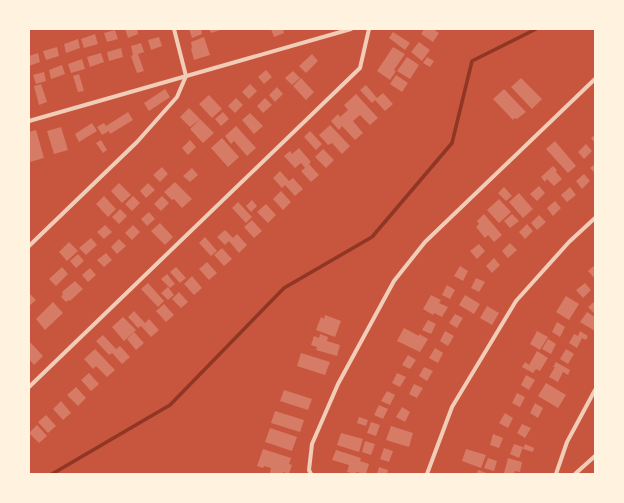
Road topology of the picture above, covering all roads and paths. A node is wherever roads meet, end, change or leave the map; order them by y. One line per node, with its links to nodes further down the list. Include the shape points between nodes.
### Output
1 (174, 29): 4 (street)
2 (351, 29): 4 (street)
3 (369, 29): 9 (street, via 360,68)
4 (186, 76): 6 (street); 8 (street, via 177,97 137,142)
5 (595, 79): 12 (street, via 425,242 394,281 338,384 312,444 309,470)
6 (29, 121)
7 (595, 218): 13 (street, via 569,242 516,301 452,407)
8 (29, 246)
9 (29, 387)
10 (595, 390): 14 (street, via 567,442)
11 (595, 456): 15 (street)
12 (311, 474)
13 (427, 474)
14 (556, 474)
15 (575, 474)

